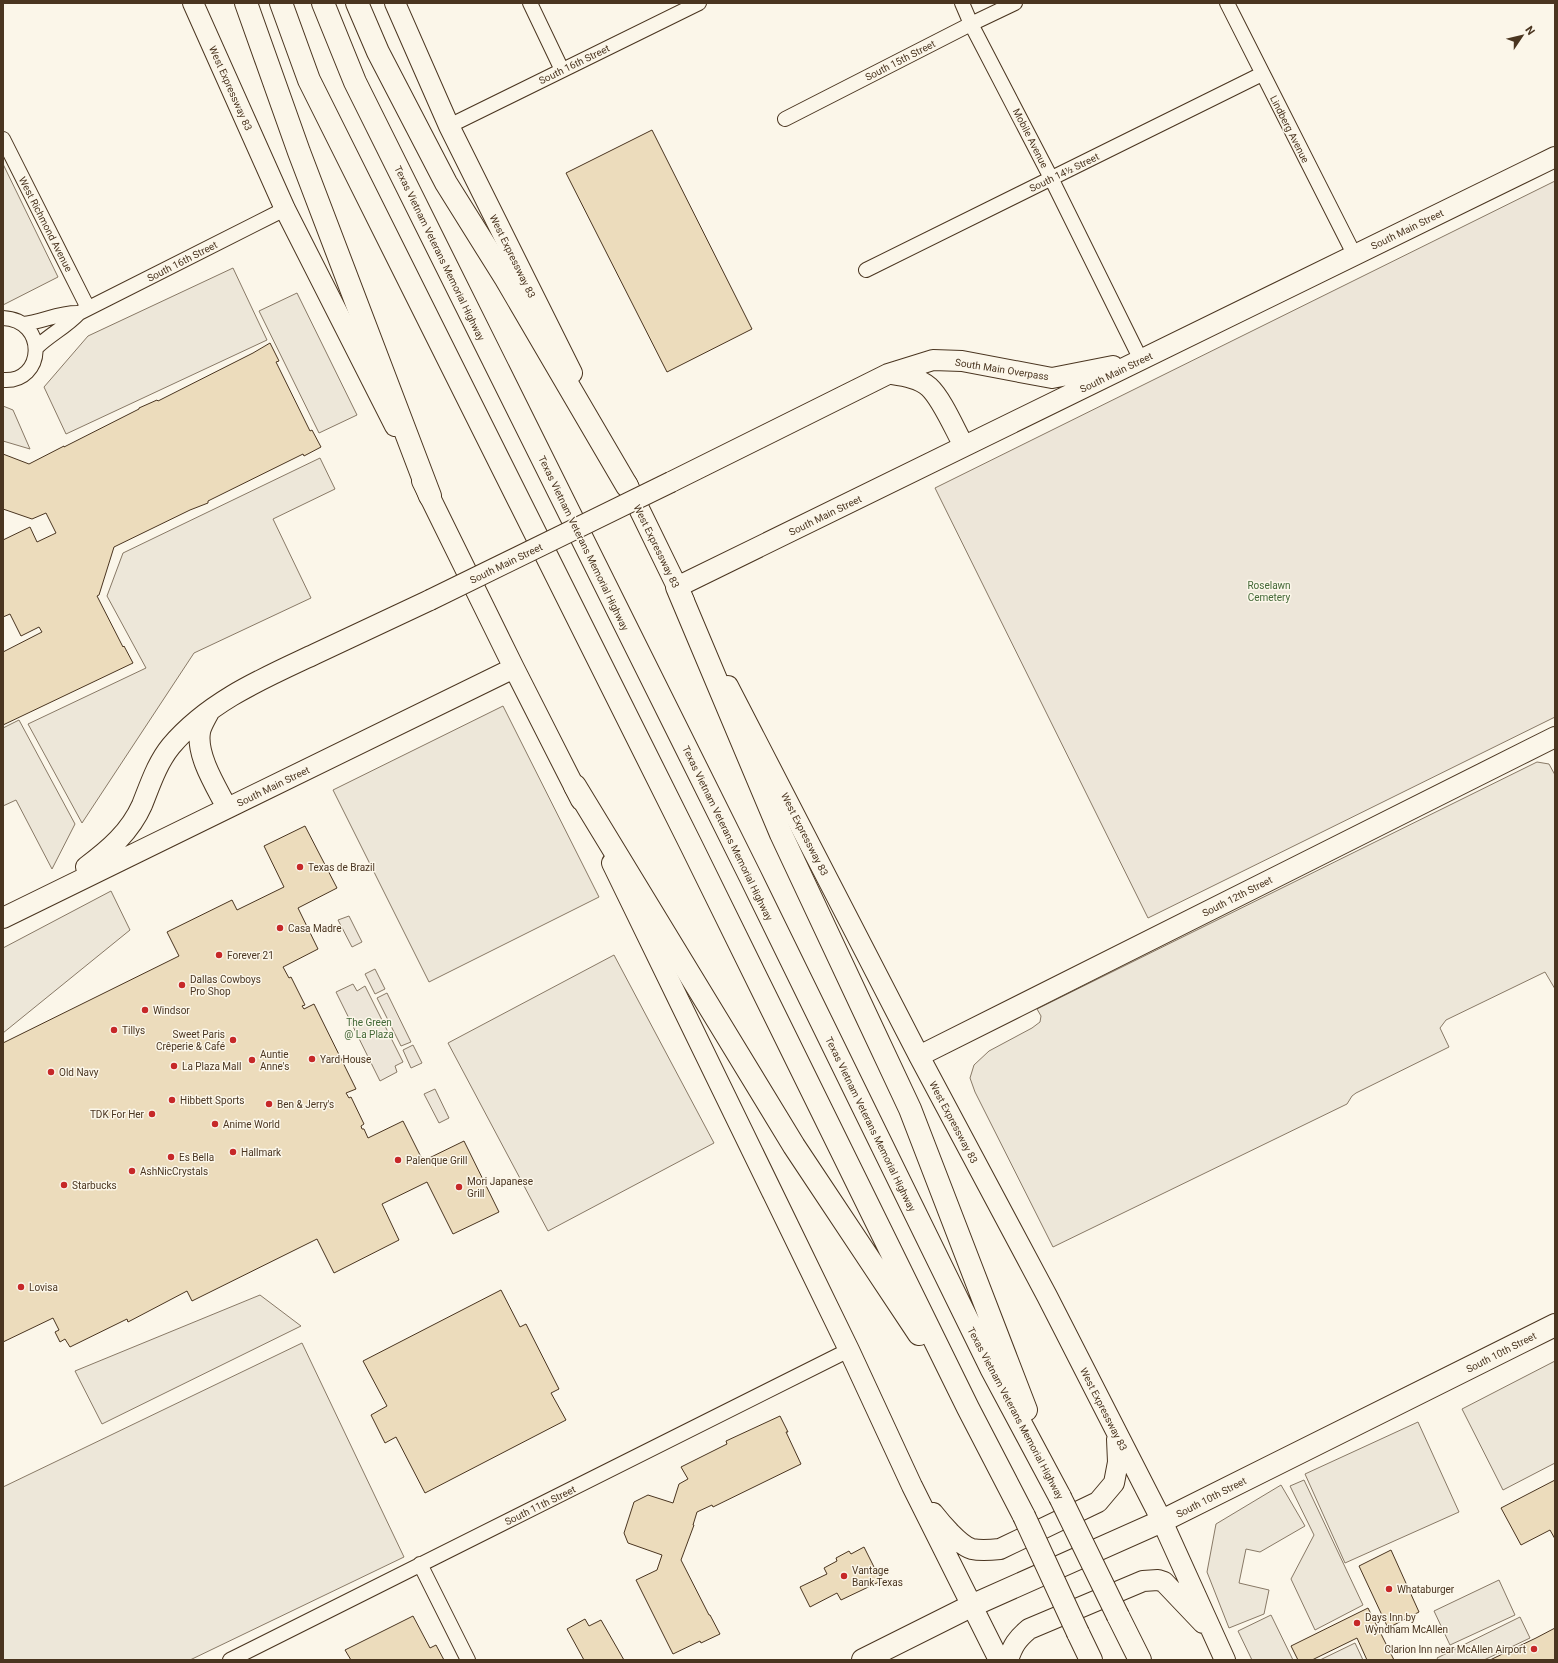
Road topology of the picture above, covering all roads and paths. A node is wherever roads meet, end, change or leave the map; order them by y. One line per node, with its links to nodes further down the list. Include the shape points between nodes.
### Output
1 (193, 3): 20 (main road, West Expressway 83)
2 (246, 3): 32 (main road, via 299,152)
3 (281, 3): 44 (main road, via 309,80 691,845)
4 (323, 3): 47 (main road, Texas Vietnam Veterans Memorial Highway, via 359,89 991,1368)
5 (357, 3): 31 (main road, via 378,52 446,183)
6 (396, 3): 16 (main road, West Expressway 83)
7 (530, 3): 13 (street)
8 (699, 3): 13 (street, South 16th Street)
9 (962, 3): 12 (street, Mobile Avenue)
10 (1015, 3): 12 (street, South 15th Street)
11 (1226, 3): 14 (street, Lindberg Avenue)
12 (971, 24): 15 (street, South 15th Street); 19 (street, Mobile Avenue)
13 (562, 70): 16 (street, South 16th Street)
14 (1262, 74): 19 (street, South 14½ Street); 21 (street, Lindberg Avenue)
15 (785, 119)
16 (449, 126): 31 (main road, West Expressway 83)
17 (3, 139): 23 (street, West Richmond Avenue)
18 (1555, 157): 21 (main road, South Main Street)
19 (1051, 178): 22 (street, South 14½ Street); 27 (street, Mobile Avenue)
20 (285, 209): 23 (street, South 16th Street); 32 (main road, West Expressway 83)
21 (1354, 254): 27 (main road, South Main Street)
22 (866, 270)
23 (83, 311): 25 (street); 26 (street)
24 (3, 318): 25 (street)
25 (24, 324): 26 (street, via 33,335)
26 (36, 348): 29 (street, via 33,364 27,372)
27 (1141, 360): 28 (main road, South Main Overpass, via 1052,378 948,360 933,360); 30 (main road, South Main Street)
28 (888, 374): 30 (main road, via 914,378 929,386 939,399); 35 (main road, South Main Street, bridge, via 430,600 271,674)
29 (3, 380)
30 (964, 446): 33 (main road, South Main Street)
31 (628, 486): 33 (main road, West Expressway 83)
32 (430, 496): 34 (main road, West Expressway 83)
33 (677, 587): 41 (main road, West Expressway 83); 47 (main road, via 781,834 910,1109)
34 (514, 668): 37 (main road, West Expressway 83); 38 (main road, South Main Street)
35 (210, 710): 38 (main road, South Main Street, via 200,732 201,749 207,768); 39 (main road, South Main Street, via 171,746 154,774 141,807 127,831 107,852)
36 (1554, 739): 41 (main road, South 12th Street)
37 (575, 786): 43 (main road, West Expressway 83); 44 (main road, via 794,1146)
38 (227, 808): 39 (main road, South Main Street)
39 (46, 897): 40 (main road, South Main Street)
40 (3, 918)
41 (919, 1056): 45 (main road, West Expressway 83, via 1047,1296)
42 (1555, 1325): 48 (main road, South 10th Street)
43 (849, 1350): 46 (main road, West Expressway 83); 49 (street, South 11th Street)
44 (968, 1408): 52 (main road, bridge, via 1024,1516)
45 (1117, 1434): 46 (main road, via 1118,1462 1114,1483 1098,1502 1000,1549 970,1549 945,1528); 48 (main road, West Expressway 83)
46 (912, 1486): 50 (main road, West Expressway 83)
47 (1060, 1497): 60 (main road, Texas Vietnam Veterans Memorial Highway, bridge)
48 (1162, 1521): 50 (main road, South 10th Street); 51 (main road, West Expressway 83)
49 (420, 1564): 53 (street, South 11th Street); 54 (street)
50 (971, 1606): 55 (main road, South 10th Street); 56 (main road, West Expressway 83)
51 (1212, 1632): 57 (main road, via 1169,1586 1158,1580 1150,1580 1030,1629 1019,1638); 61 (main road, West Expressway 83)
52 (1078, 1633): 58 (main road); 59 (main road)
53 (230, 1660)
54 (468, 1660)
55 (863, 1660)
56 (998, 1660)
57 (1008, 1660)
58 (1079, 1660)
59 (1091, 1660)
60 (1140, 1660)
61 (1225, 1660)

